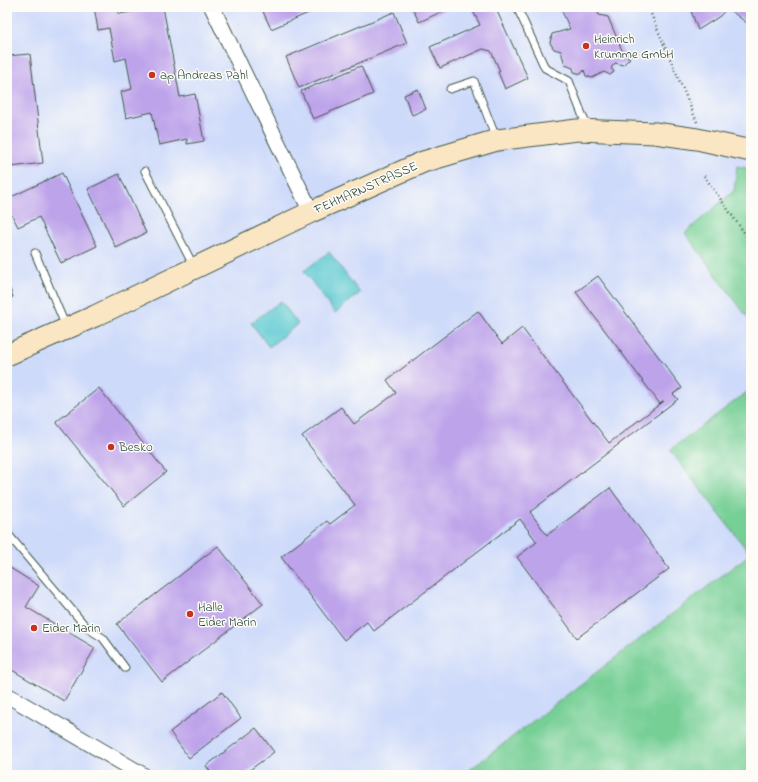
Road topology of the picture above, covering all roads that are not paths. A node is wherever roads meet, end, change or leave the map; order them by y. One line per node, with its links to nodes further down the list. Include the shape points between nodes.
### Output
1 (212, 7): 8 (street)
2 (517, 7): 4 (lane, via 545,68 569,81)
3 (450, 89): 5 (lane, via 474,81)
4 (588, 130): 5 (street, FEHMARNSTRASSE); 6 (street, FEHMARNSTRASSE, via 655,133)
5 (497, 140): 8 (street, FEHMARNSTRASSE, via 423,162)
6 (751, 151)
7 (144, 171): 10 (lane)
8 (311, 212): 10 (street, FEHMARNSTRASSE)
9 (35, 252): 11 (lane)
10 (194, 268): 11 (street, FEHMARNSTRASSE)
11 (67, 329): 12 (street, FEHMARNSTRASSE)
12 (7, 355)
13 (7, 533): 14 (lane, via 87,628 102,638)
14 (125, 668)
15 (7, 695): 16 (street)
16 (144, 775)

